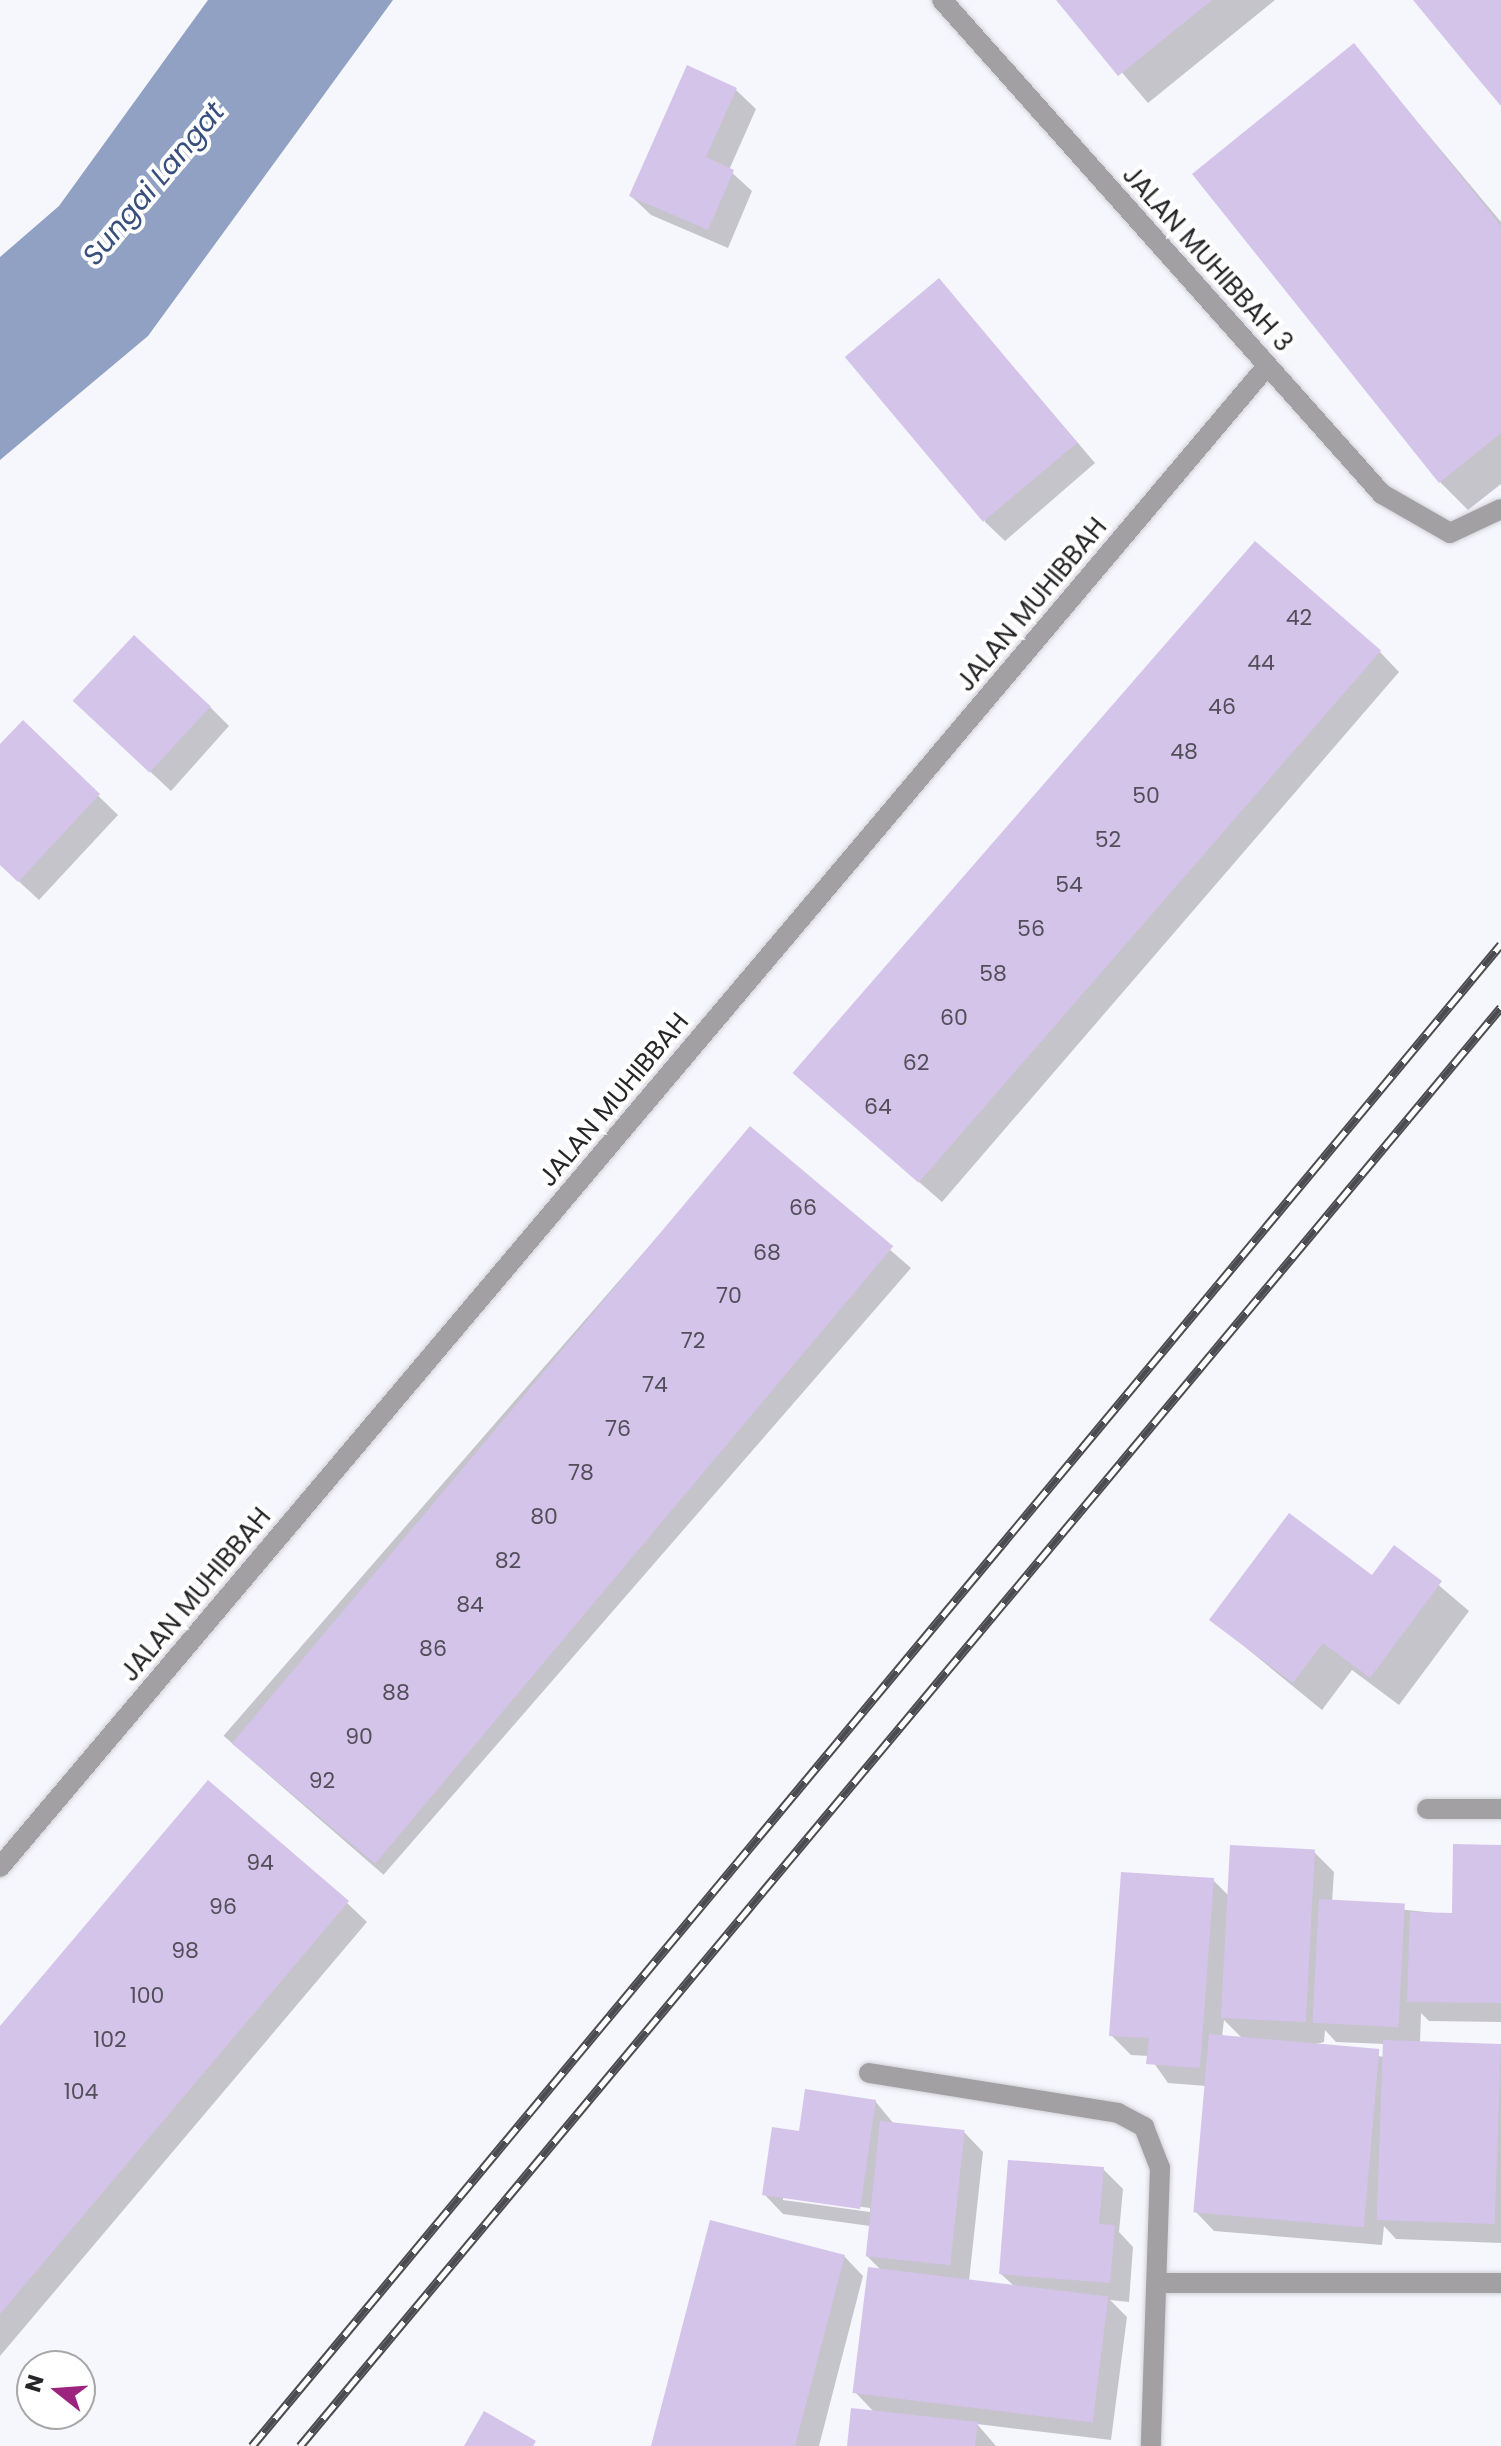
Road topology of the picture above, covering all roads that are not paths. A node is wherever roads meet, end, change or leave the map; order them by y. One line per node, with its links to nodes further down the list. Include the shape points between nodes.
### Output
1 (942, 0): 2 (street, JALAN MUHIBBAH 3)
2 (1267, 366): 3 (street, JALAN MUHIBBAH 3, via 1382,494 1450,533); 6 (street, JALAN MUHIBBAH)
3 (1501, 509)
4 (1427, 1809): 5 (street)
5 (1501, 1809)
6 (0, 1867)
7 (869, 2073): 8 (street, via 1118,2113 1144,2127 1160,2168)
8 (1161, 2283): 9 (street); 10 (street)
9 (1501, 2283)
10 (1151, 2446)

